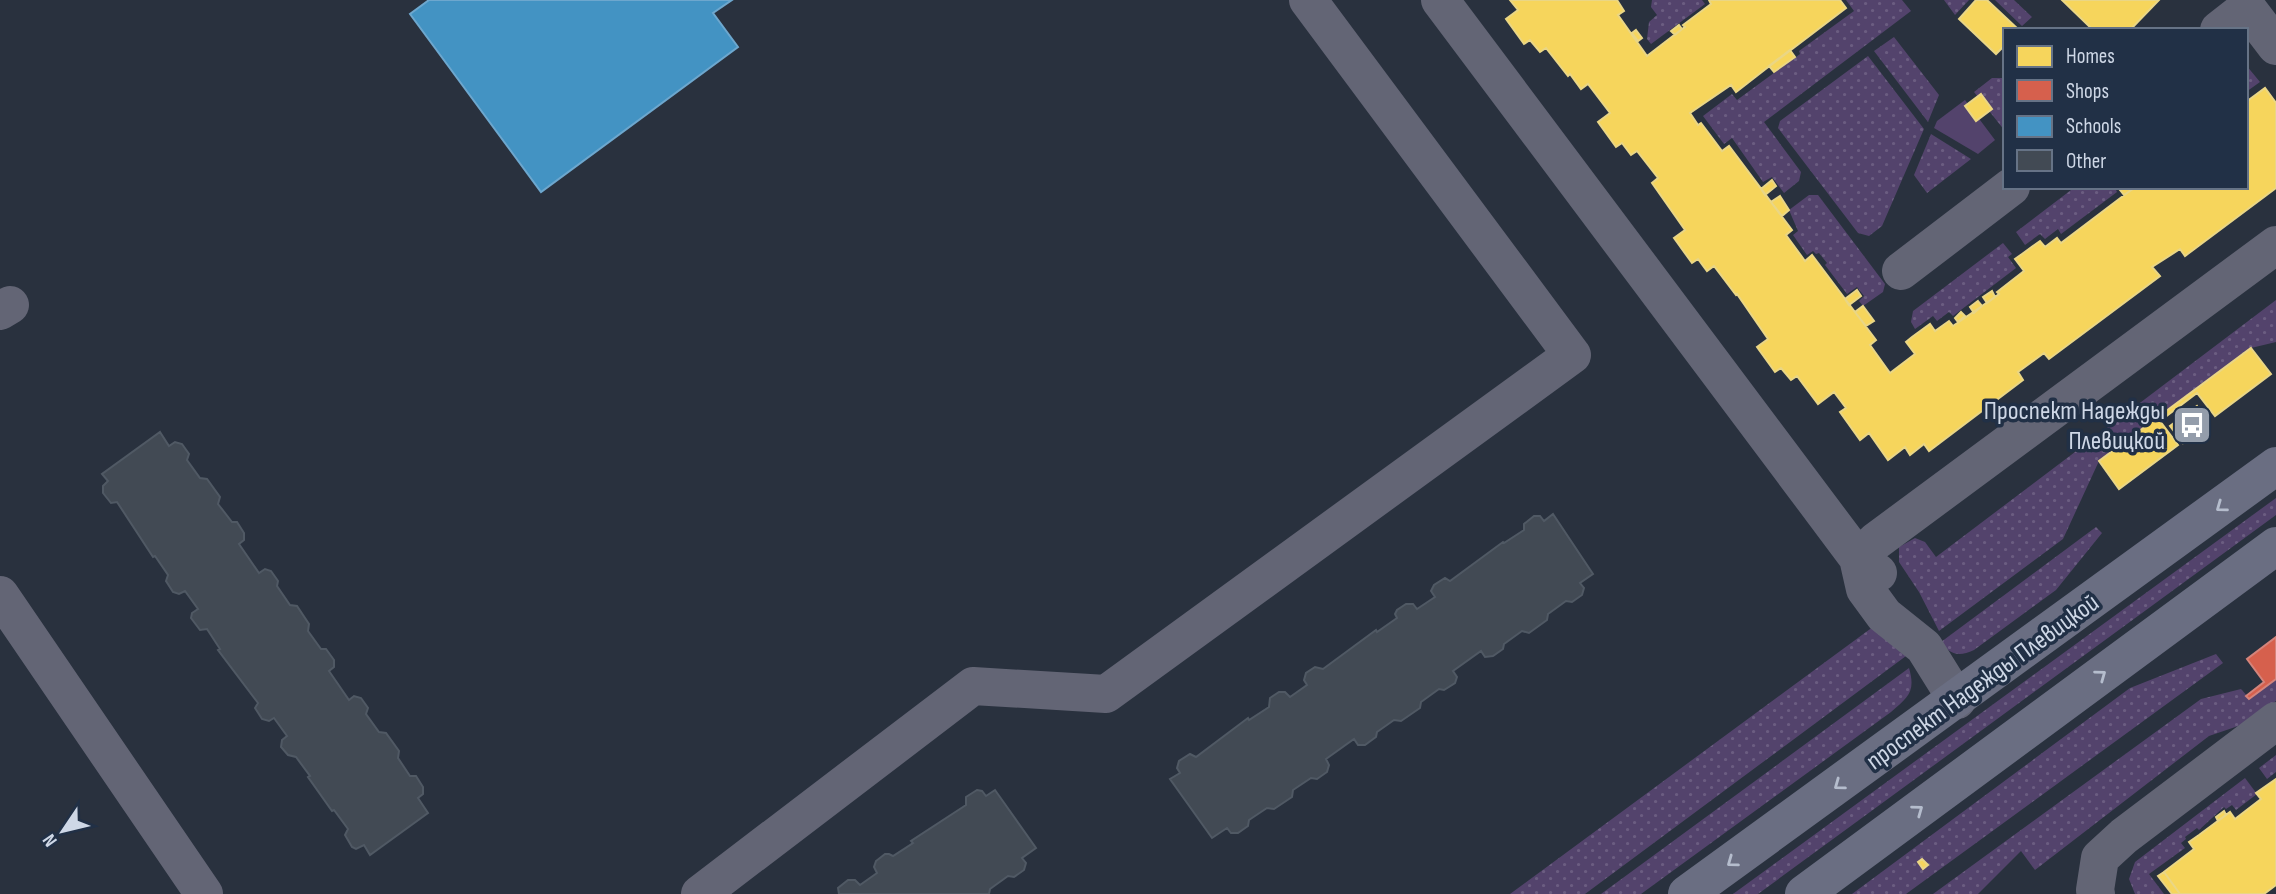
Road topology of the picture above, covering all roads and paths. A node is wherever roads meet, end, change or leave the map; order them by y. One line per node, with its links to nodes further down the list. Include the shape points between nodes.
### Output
1 (1308, 0): 15 (lane, via 1572,355 1106,694 973,686)
2 (1440, 0): 10 (lane)
3 (2236, 13): 4 (lane)
4 (2276, 46)
5 (2008, 189): 7 (lane)
6 (2276, 245): 10 (lane)
7 (1901, 271)
8 (2276, 466): 12 (main road, проспект Надежды Плевицкой, one-way to 12)
9 (2276, 546): 17 (main road, one-way to 9)
10 (1858, 558): 12 (lane, via 1865,589 1884,615 1924,648)
11 (0, 595): 14 (lane)
12 (1957, 700): 16 (main road, проспект Надежды Плевицкой, one-way to 16)
13 (2276, 721): 18 (lane, via 2100,858)
14 (204, 894)
15 (700, 894)
16 (1687, 894)
17 (1804, 894)
18 (2096, 894)

